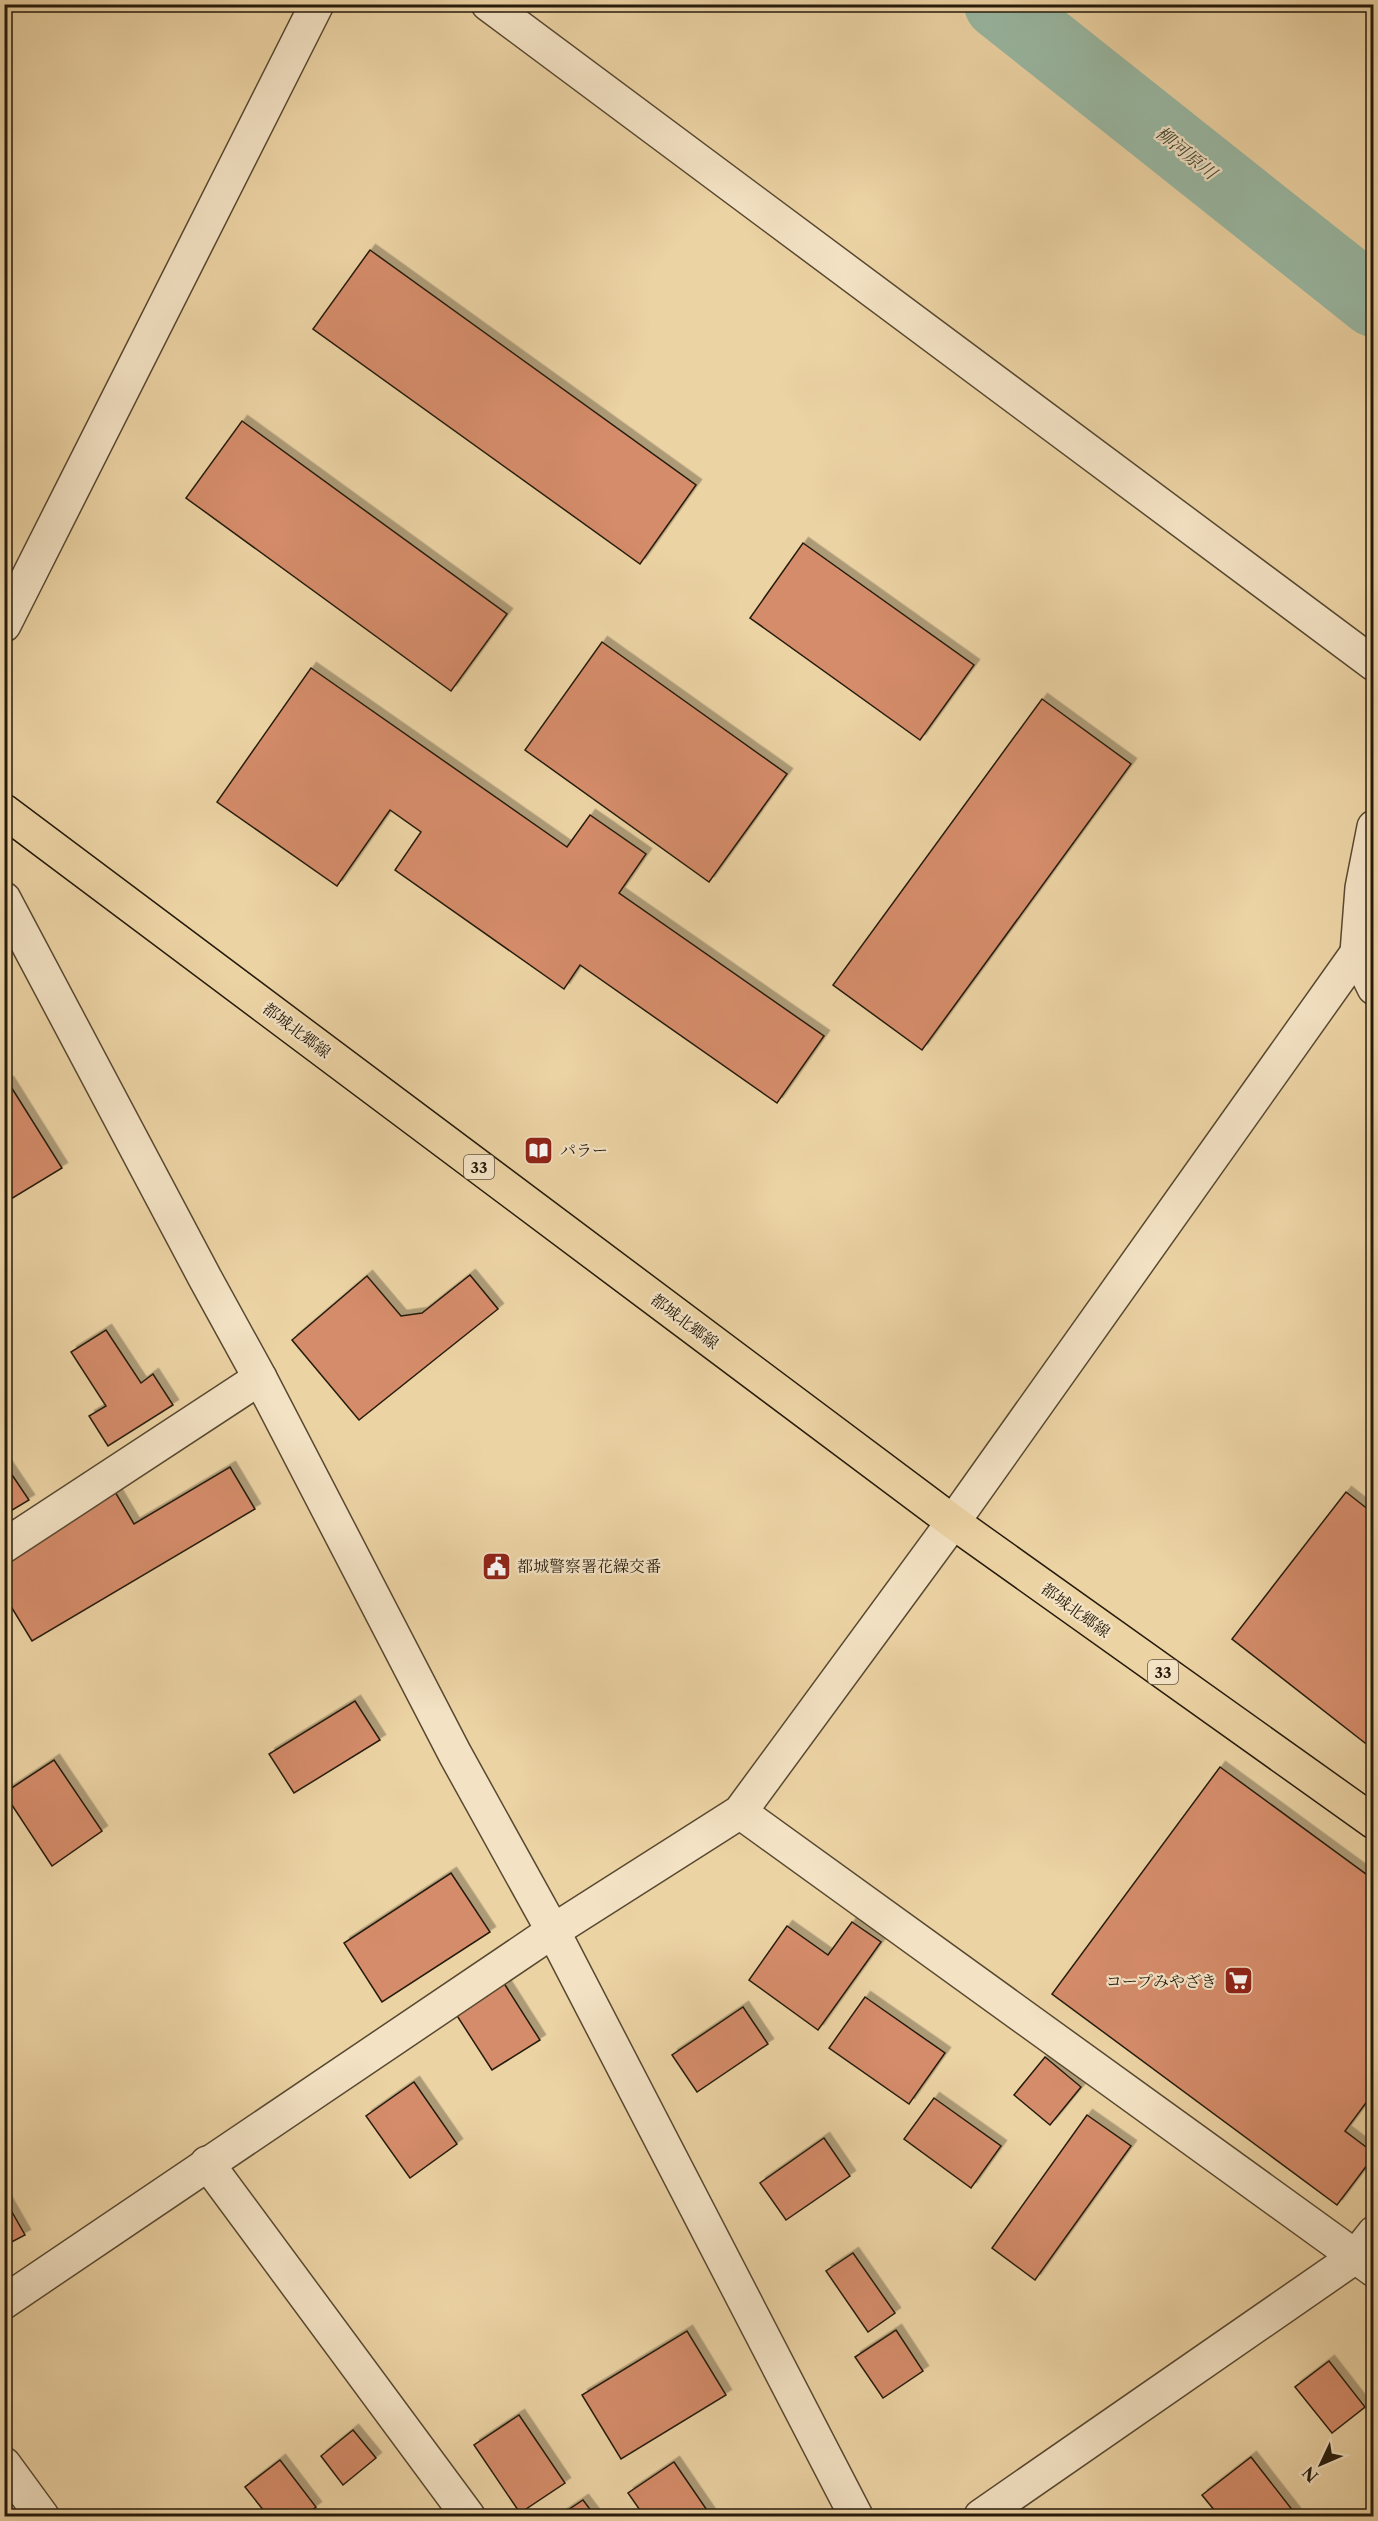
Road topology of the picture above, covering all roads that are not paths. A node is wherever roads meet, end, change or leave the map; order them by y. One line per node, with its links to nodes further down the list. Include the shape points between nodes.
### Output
1 (317, 4): 3 (street)
2 (488, 4): 4 (street)
3 (4, 625)
4 (1374, 664)
5 (4, 811): 11 (main road, 都城北郷線 / 33)
6 (1374, 827): 8 (street, via 1362,888)
7 (4, 899): 10 (street)
8 (1357, 953): 9 (street); 11 (street)
9 (1374, 988)
10 (260, 1378): 12 (street); 15 (street, via 455,1754)
11 (953, 1522): 13 (street); 14 (main road, 都城北郷線 / 33)
12 (4, 1546)
13 (740, 1812): 15 (street); 17 (street)
14 (1374, 1822)
15 (554, 1931): 16 (street); 22 (street)
16 (207, 2163): 18 (street); 21 (street)
17 (1367, 2253): 23 (street)
18 (4, 2302)
19 (4, 2464): 20 (street)
20 (42, 2517)
21 (468, 2517)
22 (856, 2517)
23 (981, 2517)

